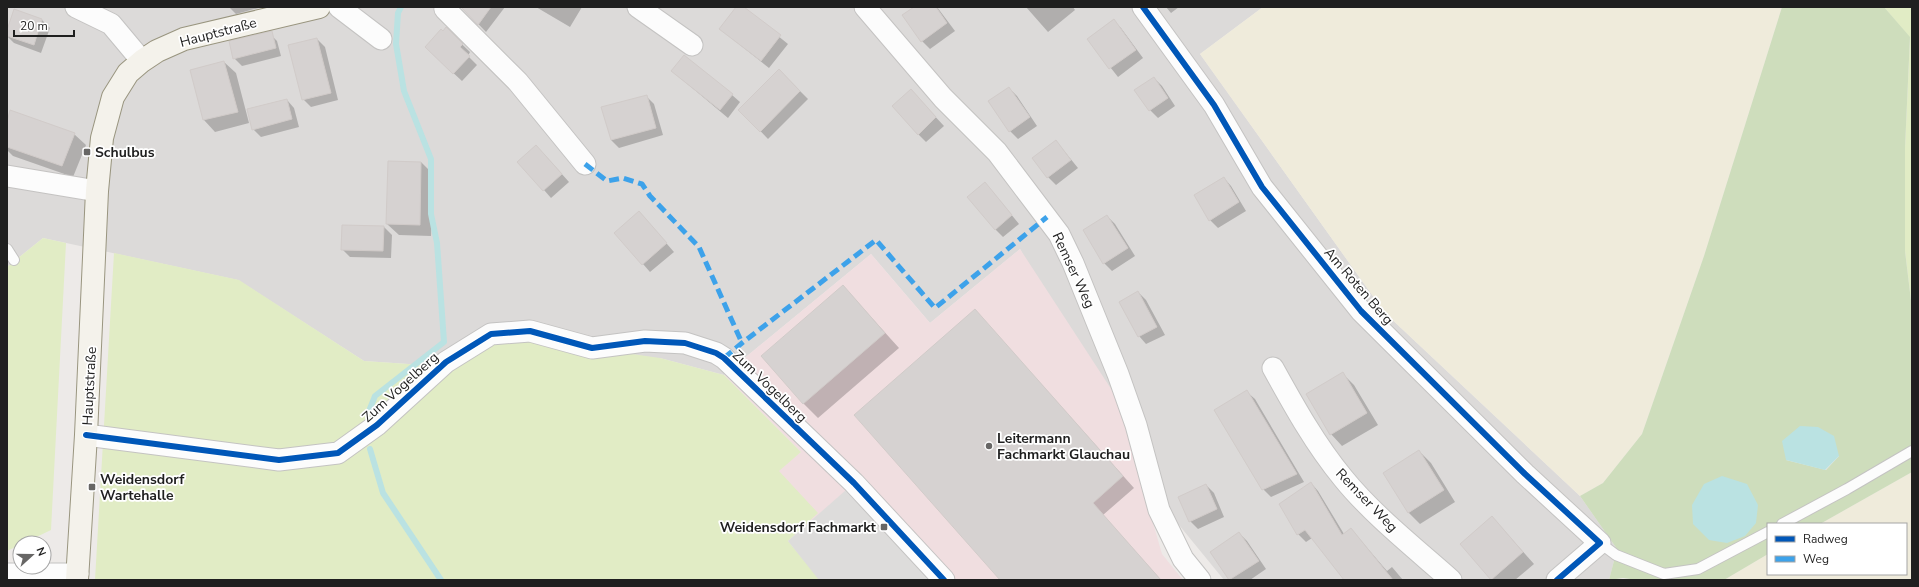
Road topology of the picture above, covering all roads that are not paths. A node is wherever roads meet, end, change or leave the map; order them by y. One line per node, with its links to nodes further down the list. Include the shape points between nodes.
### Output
1 (76, 7): 10 (street, via 110,24)
2 (319, 7): 10 (main road, Hauptstraße, via 184,39)
3 (339, 7): 8 (street)
4 (446, 7): 11 (street, via 445,9 518,82)
5 (638, 7): 9 (street)
6 (866, 7): 25 (street, Remser Weg, via 943,98 997,152 1059,234 1118,374 1136,425 1159,510 1183,559)
7 (1143, 7): 21 (street, Am Roten Berg, via 1214,105 1262,187 1361,311 1525,474)
8 (381, 39)
9 (692, 45)
10 (142, 61): 13 (main road, Hauptstraße, via 128,73 113,97 102,138)
11 (585, 164)
12 (7, 176): 13 (street)
13 (97, 191): 17 (main road, Hauptstraße)
14 (7, 250): 15 (lane)
15 (14, 260)
16 (1273, 368): 26 (street, Remser Weg, via 1308,431 1343,479)
17 (86, 435): 23 (main road, Hauptstraße); 24 (street, Zum Vogelberg, via 279,460 338,453 377,425 446,362 491,334 530,331 592,348 645,341 685,343 724,358 854,483)
18 (1912, 451): 19 (lane, via 1847,490)
19 (1784, 523)
20 (1767, 533): 21 (lane, via 1698,569 1664,574 1616,555)
21 (1600, 543): 27 (street)
22 (7, 574): 23 (street)
23 (77, 577)
24 (944, 580)
25 (1200, 580)
26 (1451, 580)
27 (1557, 580)

